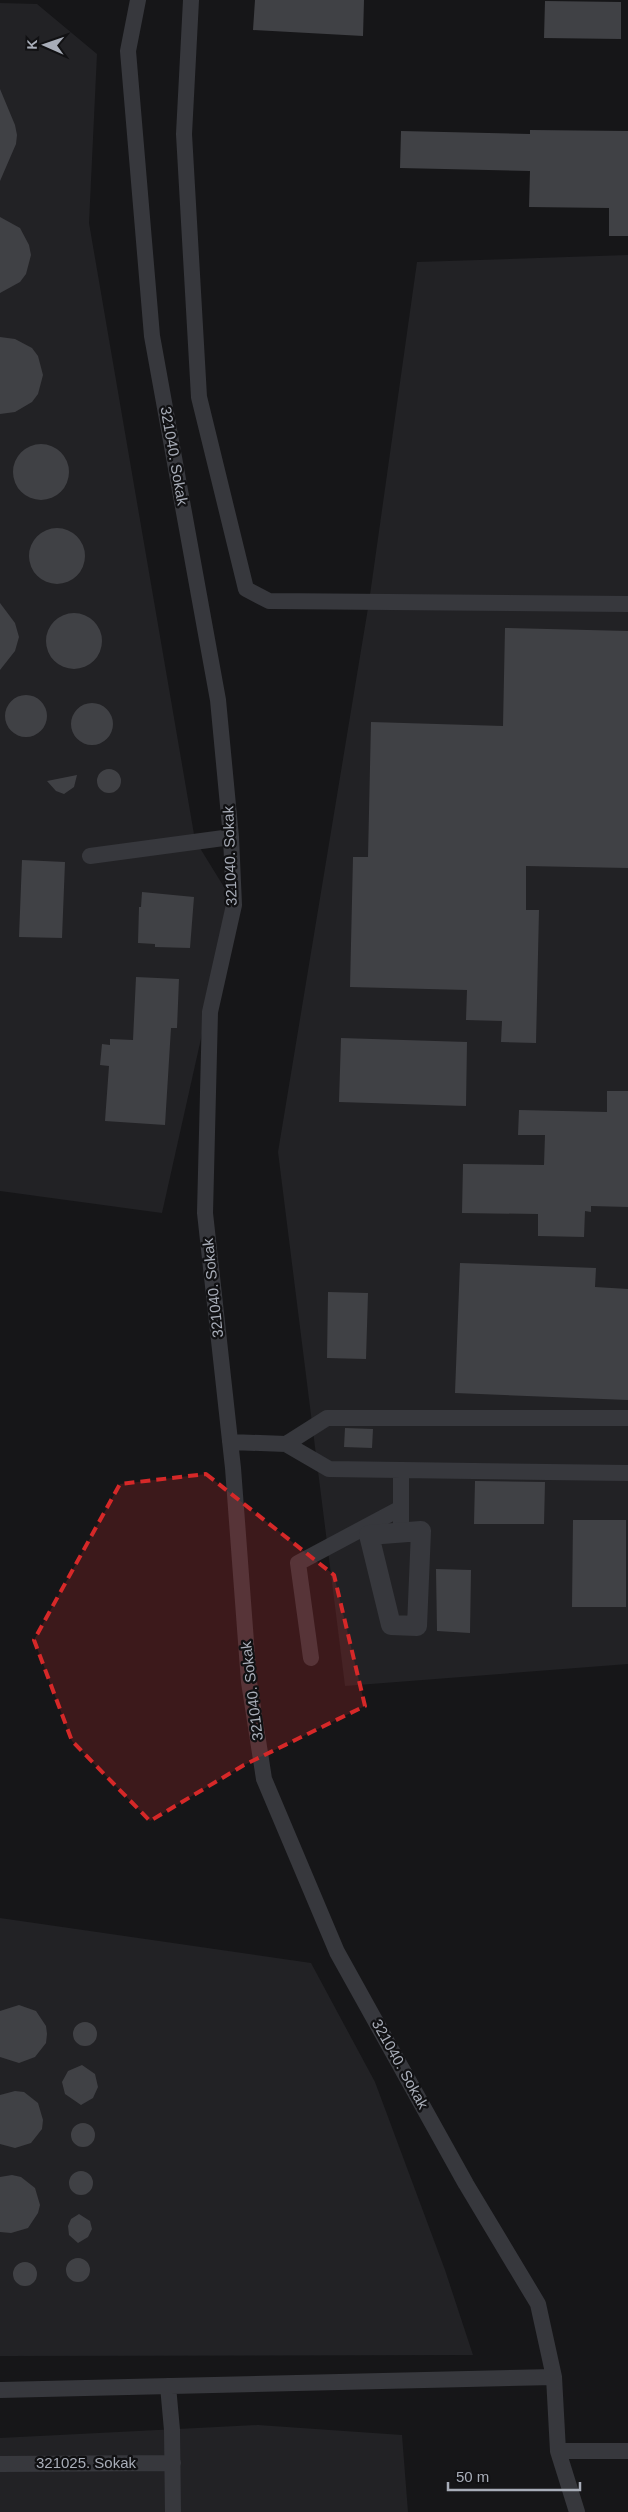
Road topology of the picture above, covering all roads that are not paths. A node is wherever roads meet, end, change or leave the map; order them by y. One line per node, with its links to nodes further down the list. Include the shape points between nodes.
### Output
1 (138, 0): 4 (street, 321040. Sokak, via 128,51 152,336 218,700)
2 (191, 0): 3 (street, via 184,134 199,397 246,589 269,601)
3 (628, 604)
4 (231, 837): 5 (street); 7 (street, 321040. Sokak, via 234,906 210,1012 205,1212)
5 (90, 856)
6 (628, 1418): 8 (street, via 327,1418)
7 (230, 1442): 8 (street); 14 (street, 321040. Sokak, via 249,1682 264,1779 337,1952 466,2184 538,2304)
8 (286, 1444): 9 (street, via 329,1470)
9 (401, 1470): 10 (street); 11 (street)
10 (628, 1473)
11 (401, 1508): 12 (street); 13 (street, via 298,1564)
12 (401, 1532): 12 (street, via 369,1535 391,1625 417,1626 421,1531)
13 (311, 1658)
14 (554, 2377): 15 (street); 17 (street, 321040. Sokak)
15 (168, 2386): 16 (street); 19 (street)
16 (0, 2390)
17 (558, 2450): 18 (street); 22 (street, 321040. Sokak)
18 (628, 2451)
19 (172, 2463): 20 (street, 321025. Sokak); 21 (street)
20 (0, 2464)
21 (172, 2512)
22 (577, 2512)

